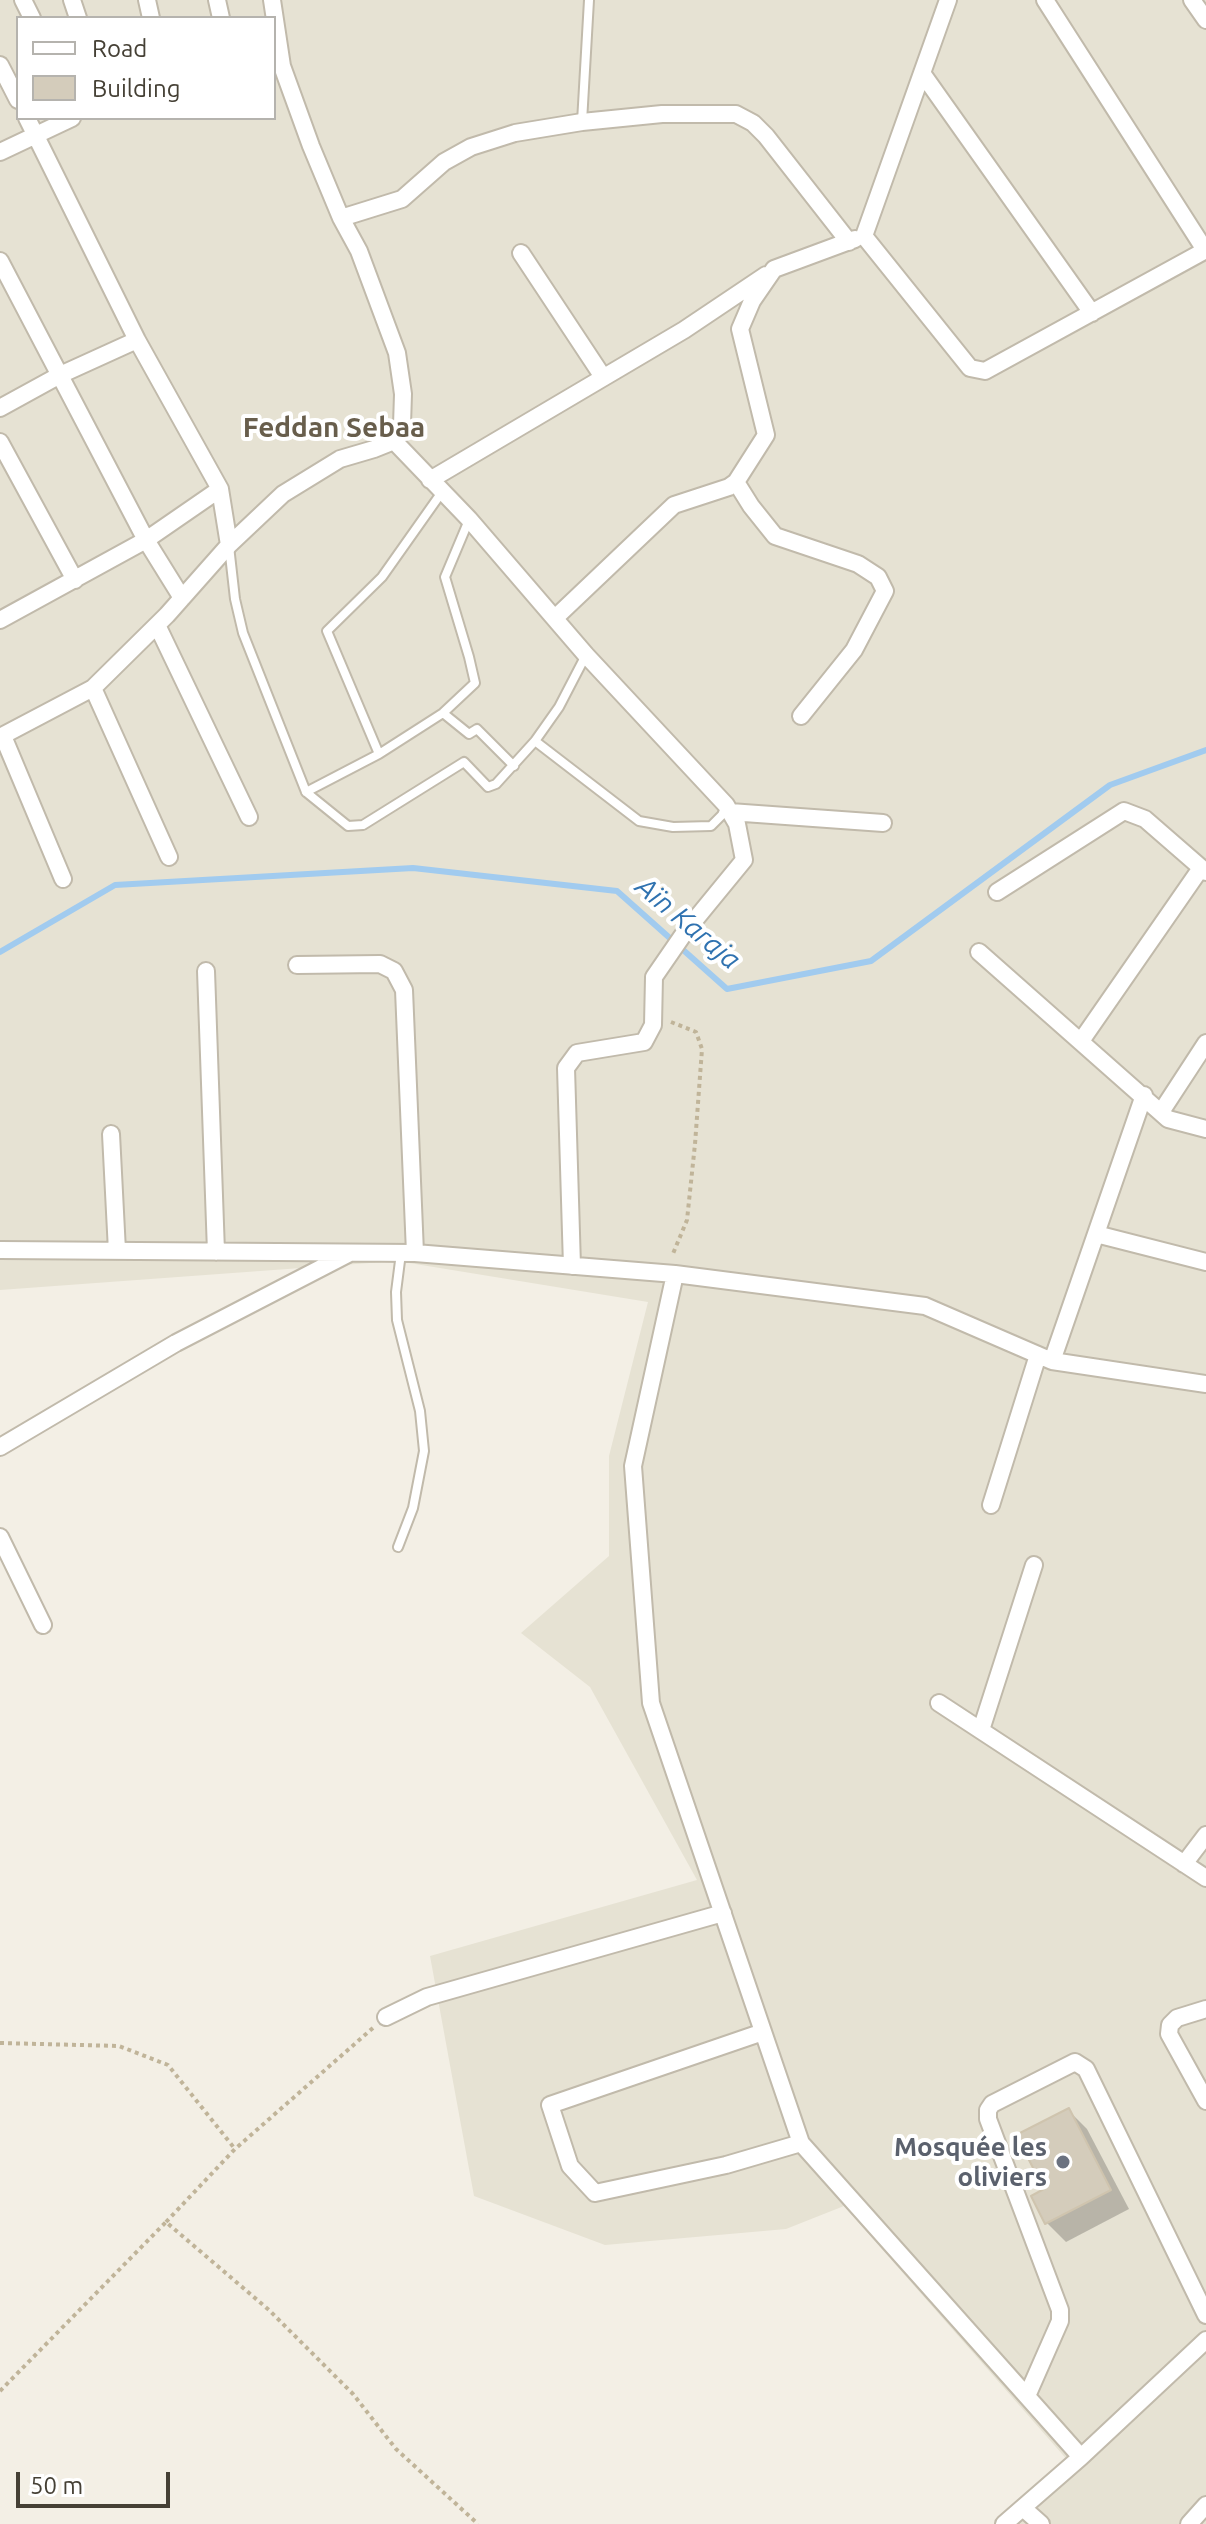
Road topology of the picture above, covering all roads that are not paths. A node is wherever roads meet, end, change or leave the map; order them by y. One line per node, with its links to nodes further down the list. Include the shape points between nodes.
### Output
1 (589, 0): 12 (lane)
2 (948, 0): 9 (street)
3 (1045, 0): 17 (street)
4 (1192, 0): 5 (street)
5 (1206, 20)
6 (276, 45): 8 (street)
7 (0, 65): 10 (street)
8 (278, 67): 15 (street)
9 (922, 73): 16 (street); 21 (street)
10 (16, 96)
11 (62, 120): 13 (street)
12 (582, 122): 15 (street, via 471,147 444,162 402,199); 16 (street, via 736,114 766,136)
13 (31, 126): 14 (street); 22 (street)
14 (0, 152)
15 (341, 218): 26 (street, via 397,353 402,425)
16 (857, 239): 20 (street); 21 (street, via 978,371)
17 (1206, 250): 21 (street)
18 (521, 253): 24 (street)
19 (0, 261): 23 (street)
20 (774, 269): 24 (street); 28 (street, via 740,329 766,435)
21 (1092, 313)
22 (137, 340): 23 (street); 30 (street)
23 (60, 375): 25 (street); 32 (street)
24 (603, 377): 29 (street)
25 (0, 408)
26 (394, 441): 29 (street); 33 (street, via 311,475)
27 (0, 442): 34 (street)
28 (736, 482): 36 (street, via 674,505); 42 (street, via 775,536 858,564 878,577 885,591 854,650)
29 (436, 486): 31 (street); 45 (lane, via 382,577 327,631)
30 (220, 489): 32 (street); 33 (street)
31 (469, 519): 36 (street); 41 (lane, via 445,577 475,683)
32 (146, 540): 34 (street); 35 (street)
33 (229, 545): 35 (street); 47 (lane, via 243,633)
34 (75, 580): 37 (street)
35 (182, 598): 38 (street)
36 (555, 618): 39 (street)
37 (0, 620)
38 (157, 625): 40 (street); 49 (street)
39 (586, 655): 44 (lane); 48 (street)
40 (93, 688): 43 (street); 51 (street)
41 (443, 713): 45 (lane); 46 (lane, via 469,734 477,729)
42 (801, 716)
43 (1, 736): 53 (street)
44 (535, 741): 46 (lane); 48 (lane, via 639,821 711,826)
45 (379, 754): 47 (lane)
46 (514, 766): 47 (lane, via 488,787 464,762 363,825 348,826)
47 (306, 792)
48 (728, 809): 50 (street); 71 (street, via 737,824 744,860 658,969 653,1025 644,1042 577,1053 566,1068)
49 (249, 817)
50 (883, 823)
51 (169, 857)
52 (1204, 870): 54 (street, via 1145,819 1124,811); 58 (street)
53 (63, 879)
54 (997, 892)
55 (979, 952): 58 (street)
56 (297, 965): 69 (street, via 380,964 394,971 404,990)
57 (206, 971): 67 (street)
58 (1081, 1041): 60 (street)
59 (1206, 1043): 61 (street)
60 (1144, 1095): 61 (street); 64 (street)
61 (1161, 1112): 62 (street, via 1168,1119)
62 (1206, 1129)
63 (111, 1134): 66 (street)
64 (1096, 1234): 70 (street); 73 (street)
65 (0, 1250): 66 (street)
66 (117, 1251): 67 (street)
67 (216, 1252): 68 (street)
68 (352, 1253): 69 (street); 75 (street, via 176,1343)
69 (408, 1253): 71 (street); 78 (lane, via 396,1292 397,1320 420,1411 424,1451 413,1508)
70 (1206, 1262)
71 (572, 1266): 72 (street)
72 (670, 1274): 73 (street, via 925,1306); 86 (street, via 633,1466 651,1703)
73 (1045, 1358): 74 (street); 76 (street)
74 (1206, 1384)
75 (0, 1447)
76 (991, 1505)
77 (0, 1537): 80 (street)
78 (398, 1547)
79 (1034, 1565): 82 (street)
80 (43, 1625)
81 (939, 1703): 82 (street)
82 (981, 1730): 84 (street)
83 (1206, 1835): 84 (street)
84 (1184, 1864): 85 (street)
85 (1206, 1878)
86 (723, 1913): 88 (street, via 427,1997); 89 (street)
87 (1206, 2009): 90 (street, via 1177,2018 1169,2034)
88 (386, 2017)
89 (763, 2032): 91 (street); 91 (street, via 550,2105 570,2166 595,2193)
90 (1206, 2101)
91 (801, 2143): 94 (street)
92 (1206, 2315): 94 (street, via 1086,2069 1075,2062 988,2110 1060,2310)
93 (1206, 2340): 95 (street)
94 (1027, 2396): 95 (street)
95 (1081, 2457): 97 (street)
96 (1206, 2505): 100 (street)
97 (1023, 2508): 98 (street); 99 (street)
98 (1004, 2524)
99 (1041, 2524)
100 (1189, 2524)

